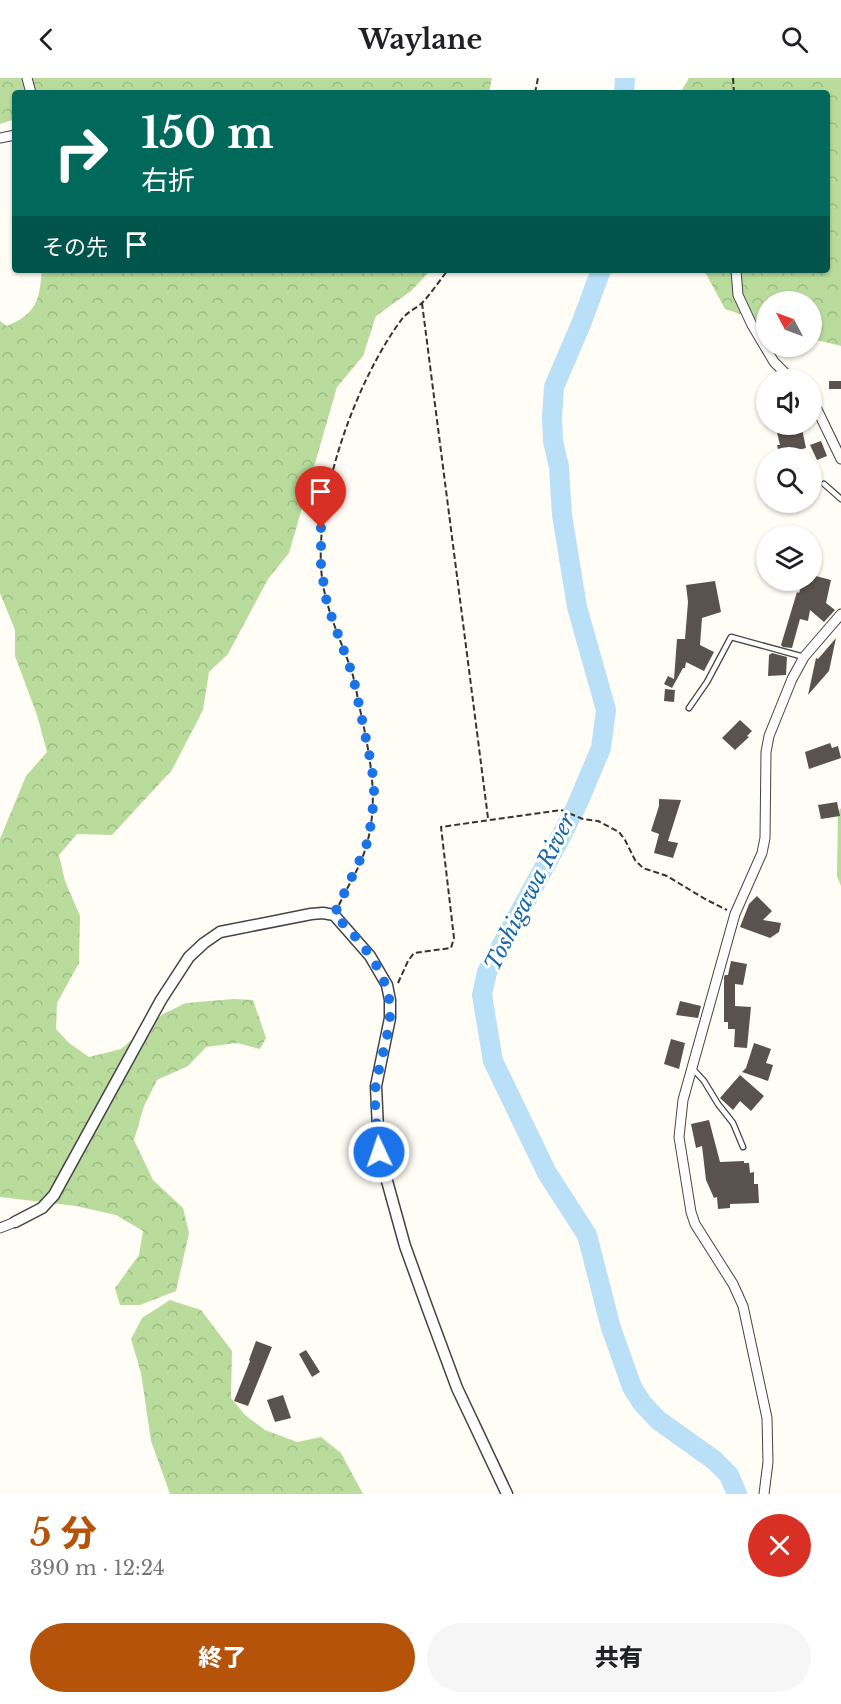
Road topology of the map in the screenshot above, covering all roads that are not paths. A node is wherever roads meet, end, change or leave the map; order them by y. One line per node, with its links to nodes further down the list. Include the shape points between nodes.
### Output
1 (736, 273): 2 (street, via 738,295)
2 (781, 369)
3 (822, 420): 4 (street)
4 (841, 459)
5 (824, 484): 6 (lane)
6 (841, 499)
7 (841, 614): 8 (street)
8 (804, 657): 9 (lane, via 731,637); 10 (street, via 769,736 762,853 735,914)
9 (689, 708)
10 (692, 1068): 11 (lane, via 733,1122); 15 (street, via 679,1126 688,1203 695,1224 743,1306 767,1418)
11 (743, 1147)
12 (15, 1222): 13 (street); 14 (street, via 42,1208 54,1195 161,1000 189,957 220,932 311,914 334,915 375,964 387,985 390,1018 376,1086 379,1152 405,1246 457,1388)
13 (0, 1228)
14 (507, 1494)
15 (764, 1494)

